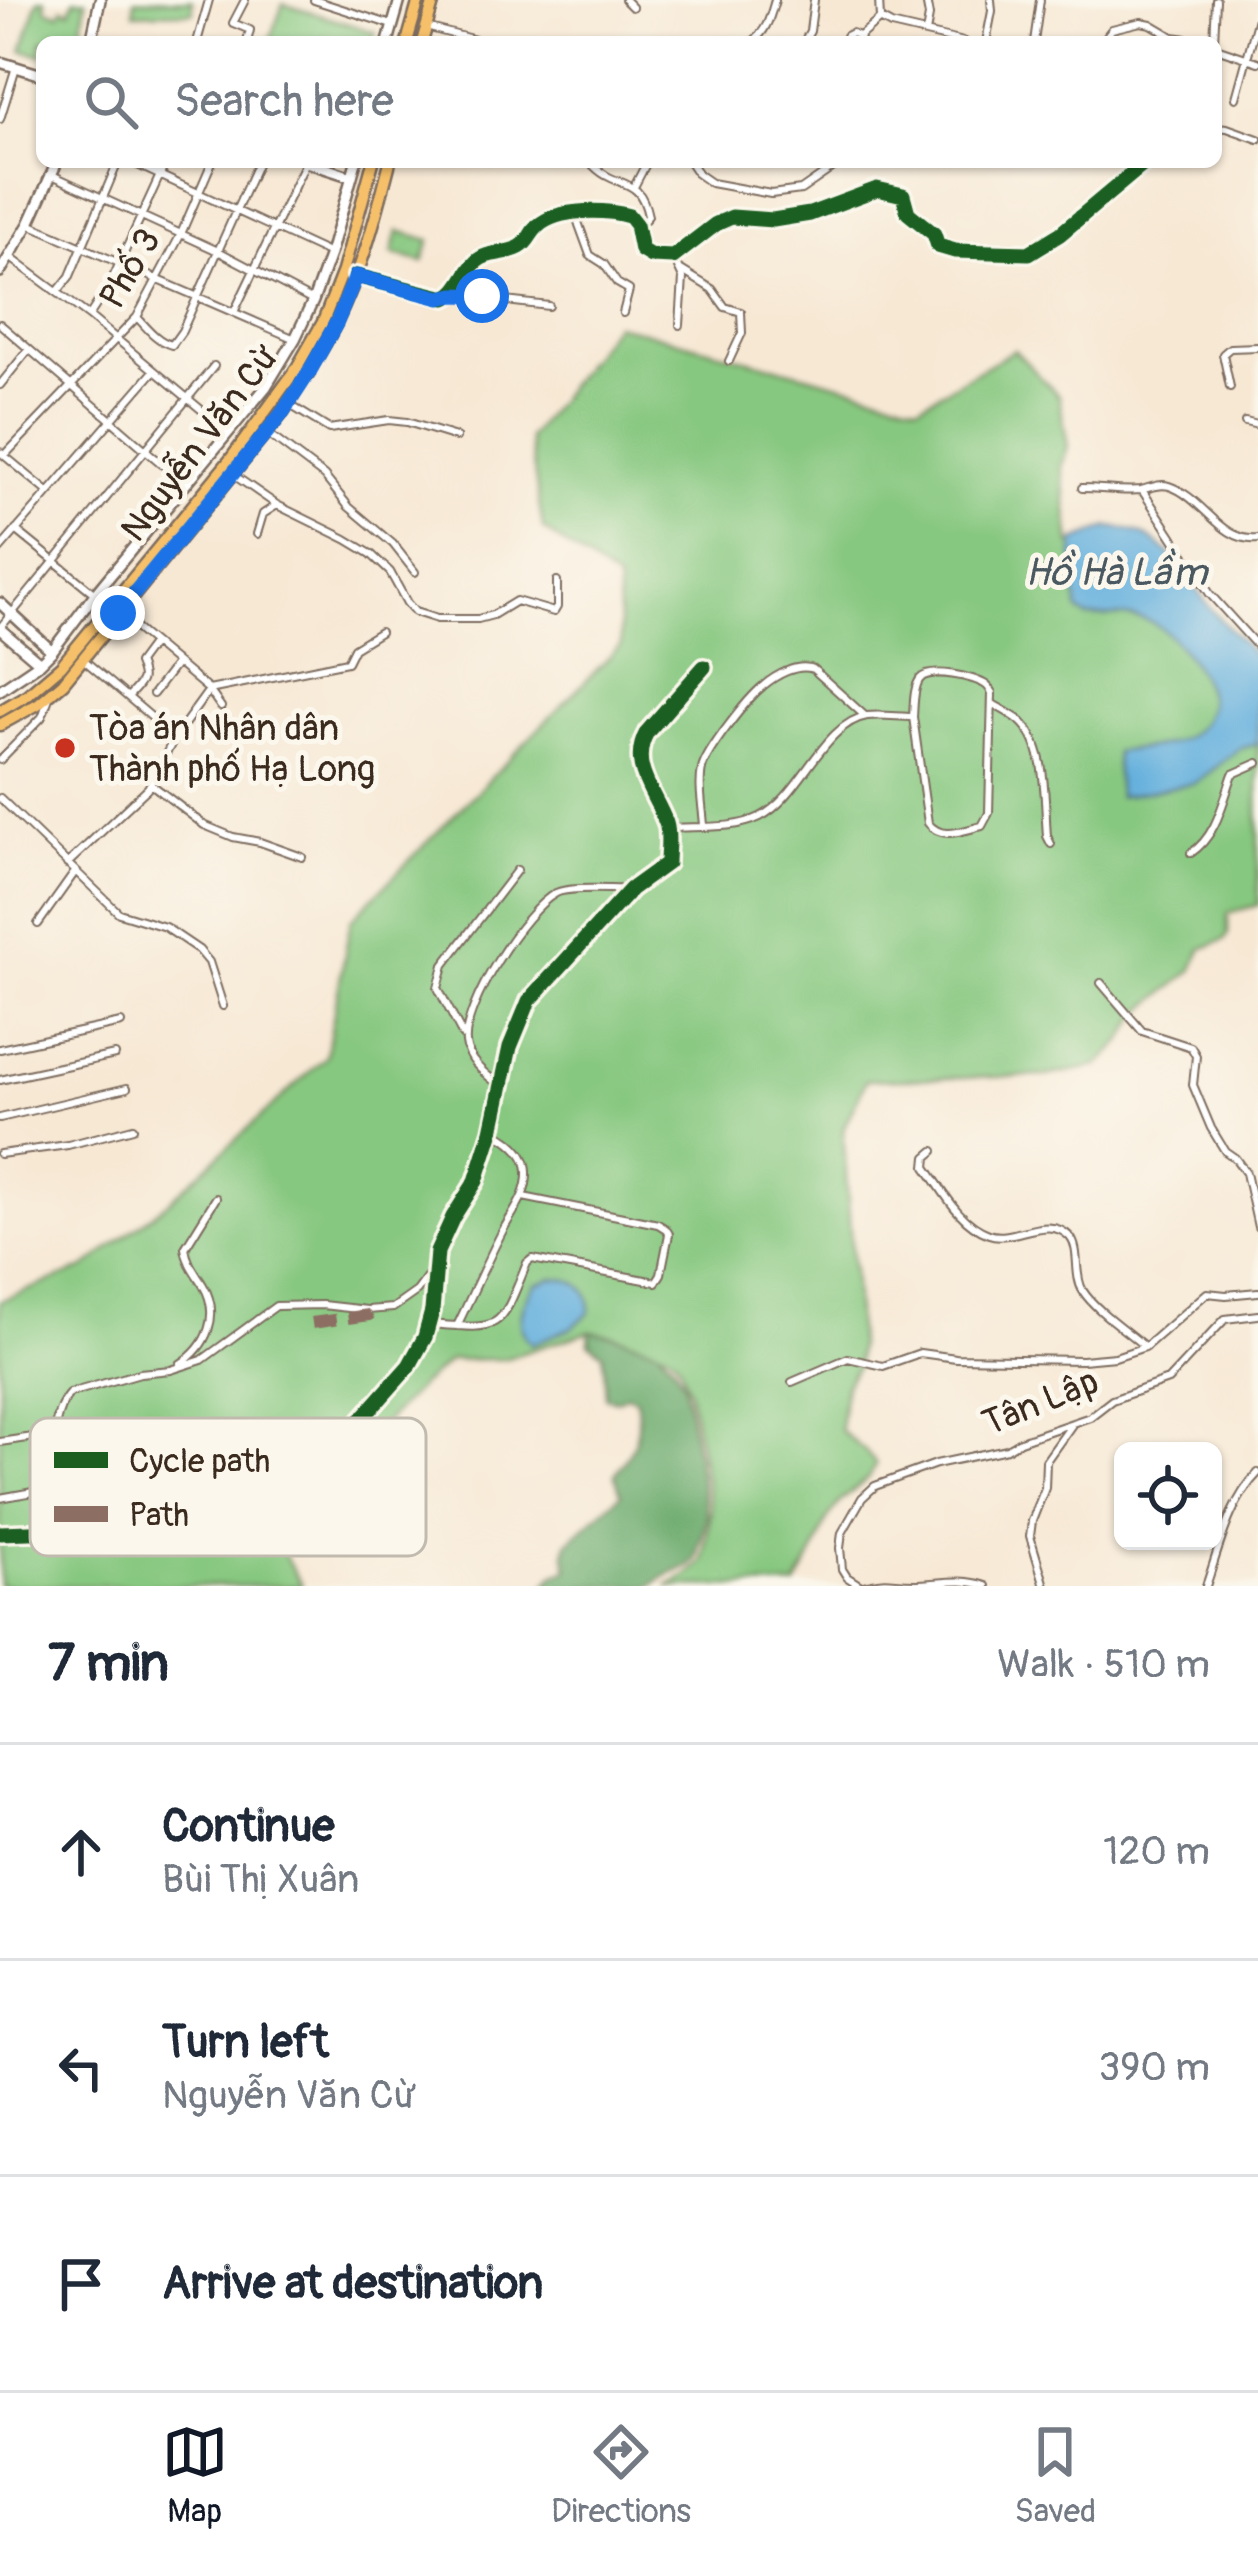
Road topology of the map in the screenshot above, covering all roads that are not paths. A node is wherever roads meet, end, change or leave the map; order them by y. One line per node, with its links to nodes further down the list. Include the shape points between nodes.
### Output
1 (100, 0): 22 (street)
2 (209, 0): 23 (street)
3 (245, 0): 24 (street, via 233,23)
4 (314, 0): 19 (street)
5 (400, 0): 19 (street)
6 (419, 0): 26 (main road)
7 (434, 0): 20 (main road)
8 (625, 0): 16 (street)
9 (775, 0): 29 (street)
10 (814, 0): 30 (street)
11 (879, 0): 18 (street)
12 (926, 0): 21 (street)
13 (991, 0): 33 (street)
14 (1040, 0): 34 (street)
15 (1216, 0): 37 (street)
16 (632, 7)
17 (1258, 18): 39 (street)
18 (880, 19): 21 (street); 31 (street)
19 (392, 25): 25 (street)
20 (426, 27): 27 (main road); 28 (street)
21 (926, 33): 32 (street)
22 (92, 36)
23 (198, 36)
24 (248, 36)
25 (389, 36)
26 (409, 36)
27 (424, 36)
28 (460, 36)
29 (760, 36)
30 (807, 36)
31 (863, 36)
32 (939, 36)
33 (987, 36)
34 (1035, 36)
35 (1106, 36): 36 (street, via 1141,22)
36 (1171, 36)
37 (1214, 36)
38 (1222, 48): 39 (street)
39 (1246, 58): 41 (street); 44 (street)
40 (0, 62): 42 (street)
41 (1258, 62)
42 (16, 67): 43 (street); 45 (street)
43 (36, 73)
44 (1236, 98)
45 (0, 119)
46 (1222, 128): 47 (street)
47 (1258, 139)
48 (55, 168): 64 (street)
49 (116, 168): 69 (street)
50 (143, 168): 65 (street)
51 (163, 168): 65 (street)
52 (210, 168): 68 (street, Phố 3)
53 (255, 168): 70 (street)
54 (303, 168): 75 (street)
55 (324, 168): 66 (street)
56 (354, 168): 66 (street, Nguyễn Văn Cừ)
57 (371, 168): 106 (main road, Nguyễn Văn Cừ, via 343,271)
58 (388, 168): 86 (main road, Nguyễn Văn Cừ)
59 (597, 168): 67 (street)
60 (644, 168): 67 (street)
61 (694, 168): 62 (street, via 711,183 771,194 801,190)
62 (832, 168)
63 (1139, 168): 80 (street, via 1029,253 938,246 902,195 878,189 810,214 732,218)
64 (52, 175): 69 (street); 73 (street)
65 (160, 176): 68 (street); 72 (street)
66 (352, 177): 79 (street, Nguyễn Văn Cừ)
67 (634, 186): 74 (street, via 648,217)
68 (199, 195): 70 (street); 76 (street, Phố 3)
69 (103, 198): 72 (street); 77 (street)
70 (237, 212): 75 (street); 78 (street)
71 (575, 214): 74 (street, via 614,212); 89 (street, via 537,226 521,247 478,259); 94 (street, via 590,255 629,290)
72 (142, 215): 76 (street); 82 (street)
73 (28, 224): 77 (street); 81 (street)
74 (637, 228): 80 (street, via 641,250)
75 (275, 230): 79 (street); 85 (street)
76 (181, 234): 78 (street); 87 (street, Phố 3)
77 (83, 246): 82 (street); 88 (street)
78 (218, 251): 85 (street); 90 (street)
79 (330, 254): 91 (street, Nguyễn Văn Cừ)
80 (673, 257): 83 (street)
81 (10, 258): 84 (street); 88 (street)
82 (120, 262): 87 (street); 95 (street)
83 (681, 270): 98 (street); 103 (street, via 742,313)
84 (0, 272)
85 (255, 272): 91 (street); 93 (street)
86 (356, 276): 89 (street); 106 (main road, Nguyễn Văn Cừ)
87 (158, 280): 90 (street); 96 (street, Phố 3)
88 (58, 291): 95 (street)
89 (454, 295): 92 (street)
90 (196, 296): 93 (street); 96 (street, via 170,346)
91 (314, 301): 99 (street, Nguyễn Văn Cừ)
92 (549, 306)
93 (234, 311): 99 (street)
94 (623, 313)
95 (89, 316): 100 (street)
96 (137, 317): 100 (street, Phố 3)
97 (0, 324): 102 (street)
98 (680, 325)
99 (296, 339): 115 (street, Nguyễn Văn Cừ)
100 (117, 341): 105 (street); 108 (street, Phố 3)
101 (1258, 347): 109 (street, via 1223,354)
102 (29, 349): 107 (street); 108 (street)
103 (729, 361)
104 (214, 366): 110 (street)
105 (152, 372): 110 (street); 112 (street)
106 (302, 373): 111 (main road, Nguyễn Văn Cừ); 135 (main road, Nguyễn Văn Cừ)
107 (0, 385)
108 (71, 386): 112 (street); 119 (street, Phố 3)
109 (1230, 388)
110 (187, 399): 115 (street); 118 (street)
111 (288, 404): 116 (main road, Nguyễn Văn Cừ); 117 (street, via 329,429 395,420)
112 (110, 421): 118 (street); 124 (street)
113 (1246, 422): 114 (street)
114 (1258, 425)
115 (228, 432): 121 (street, Nguyễn Văn Cừ)
116 (267, 433): 120 (main road, Nguyễn Văn Cừ); 131 (street, via 324,476)
117 (456, 437)
118 (147, 449): 121 (street); 130 (street)
119 (2, 453): 124 (street)
120 (232, 474): 125 (street); 135 (main road, Nguyễn Văn Cừ)
121 (185, 484): 133 (street, Nguyễn Văn Cừ)
122 (1082, 488): 123 (street)
123 (1142, 490): 128 (street, via 1168,485 1232,536); 140 (street, via 1210,594)
124 (48, 492): 126 (street)
125 (277, 506): 127 (street, via 263,514); 132 (street, via 360,546 390,572 410,608 430,617 486,618 516,601 552,612)
126 (16, 530): 129 (street); 130 (street)
127 (257, 534)
128 (1258, 539)
129 (0, 548)
130 (53, 560): 133 (street); 136 (street)
131 (415, 572)
132 (557, 581)
133 (95, 594): 141 (street, Nguyễn Văn Cừ)
134 (0, 603): 136 (street)
135 (114, 610): 139 (street); 142 (main road, Nguyễn Văn Cừ); 153 (main road, Nguyễn Văn Cừ, via 62,666)
136 (11, 613): 137 (street); 141 (street)
137 (0, 629): 143 (street)
138 (380, 632): 147 (street, via 347,662)
139 (152, 644): 144 (street); 150 (street, via 138,662 142,681)
140 (1258, 647)
141 (52, 651): 143 (street, Nguyễn Văn Cừ)
142 (83, 660): 148 (main road, Nguyễn Văn Cừ); 150 (street)
143 (40, 663): 146 (street, Nguyễn Văn Cừ)
144 (176, 664): 147 (street); 149 (street)
145 (704, 667): 163 (street, via 640,743 640,767)
146 (0, 690)
147 (209, 690): 152 (street); 157 (street)
148 (50, 693): 156 (main road, Nguyễn Văn Cừ); 158 (street, via 42,717)
149 (153, 694)
150 (128, 697): 157 (street)
151 (993, 704): 155 (street, via 986,684 932,672 917,683); 155 (street, via 988,818 947,834 928,823); 164 (street, via 1033,740)
152 (221, 707)
153 (0, 711)
154 (865, 716): 155 (street); 162 (street, via 842,728 762,816); 162 (street, via 805,666 762,687 703,766)
155 (914, 717)
156 (0, 725)
157 (175, 737): 160 (street)
158 (0, 760)
159 (1258, 763): 165 (street, via 1233,774 1219,818)
160 (151, 784): 166 (street, via 204,825); 167 (street)
161 (0, 799): 167 (street)
162 (704, 826): 163 (street)
163 (668, 828): 170 (street, via 667,862)
164 (1051, 844)
165 (1191, 853)
166 (302, 857)
167 (68, 864): 169 (street)
168 (517, 870): 175 (street, via 443,965 439,988)
169 (75, 872): 171 (street); 173 (street, via 119,913 165,927 199,950)
170 (631, 890): 175 (street, via 560,891 544,902 480,988); 179 (street, via 529,1001)
171 (38, 924)
172 (1102, 983): 188 (street, via 1142,1031 1191,1047 1193,1085 1211,1129 1246,1174)
173 (224, 1006)
174 (122, 1023): 176 (street)
175 (465, 1039): 179 (street, via 469,1055)
176 (0, 1048)
177 (115, 1055): 178 (street)
178 (0, 1080)
179 (500, 1086): 183 (street)
180 (127, 1088): 181 (street)
181 (0, 1118)
182 (133, 1128): 185 (street)
183 (493, 1131): 186 (street, via 525,1161); 189 (street)
184 (934, 1150): 194 (street, via 926,1167 963,1219 994,1236 1037,1228 1068,1235 1083,1291)
185 (0, 1154)
186 (523, 1196): 193 (street); 193 (street, via 666,1228 661,1274 656,1282 532,1259 498,1322)
187 (216, 1198): 195 (street, via 184,1249 210,1301 209,1329 196,1352)
188 (1258, 1227)
189 (436, 1264): 192 (street); 195 (street, via 393,1308 276,1306 202,1360)
190 (1258, 1292): 194 (street, via 1208,1292)
191 (1258, 1315): 199 (street, Tân Lập, via 1225,1319 1168,1380)
192 (428, 1324): 193 (street); 198 (street, via 410,1366)
193 (457, 1326)
194 (1145, 1347): 196 (street, via 1082,1360 920,1353 878,1366 848,1358)
195 (171, 1370): 197 (street, via 70,1394)
196 (792, 1382)
197 (58, 1418)
198 (363, 1418)
199 (1075, 1420): 207 (street, Tân Lập, via 1007,1449 875,1486 840,1548 842,1569); 209 (street, via 1045,1463 1046,1488 1031,1521)
200 (30, 1437): 201 (street)
201 (0, 1442)
202 (1258, 1473): 210 (street, via 1228,1523)
203 (30, 1493): 204 (street)
204 (0, 1498)
205 (30, 1532): 206 (street)
206 (0, 1533)
207 (862, 1586): 208 (street)
208 (986, 1586)
209 (1046, 1586)
210 (1206, 1586)

